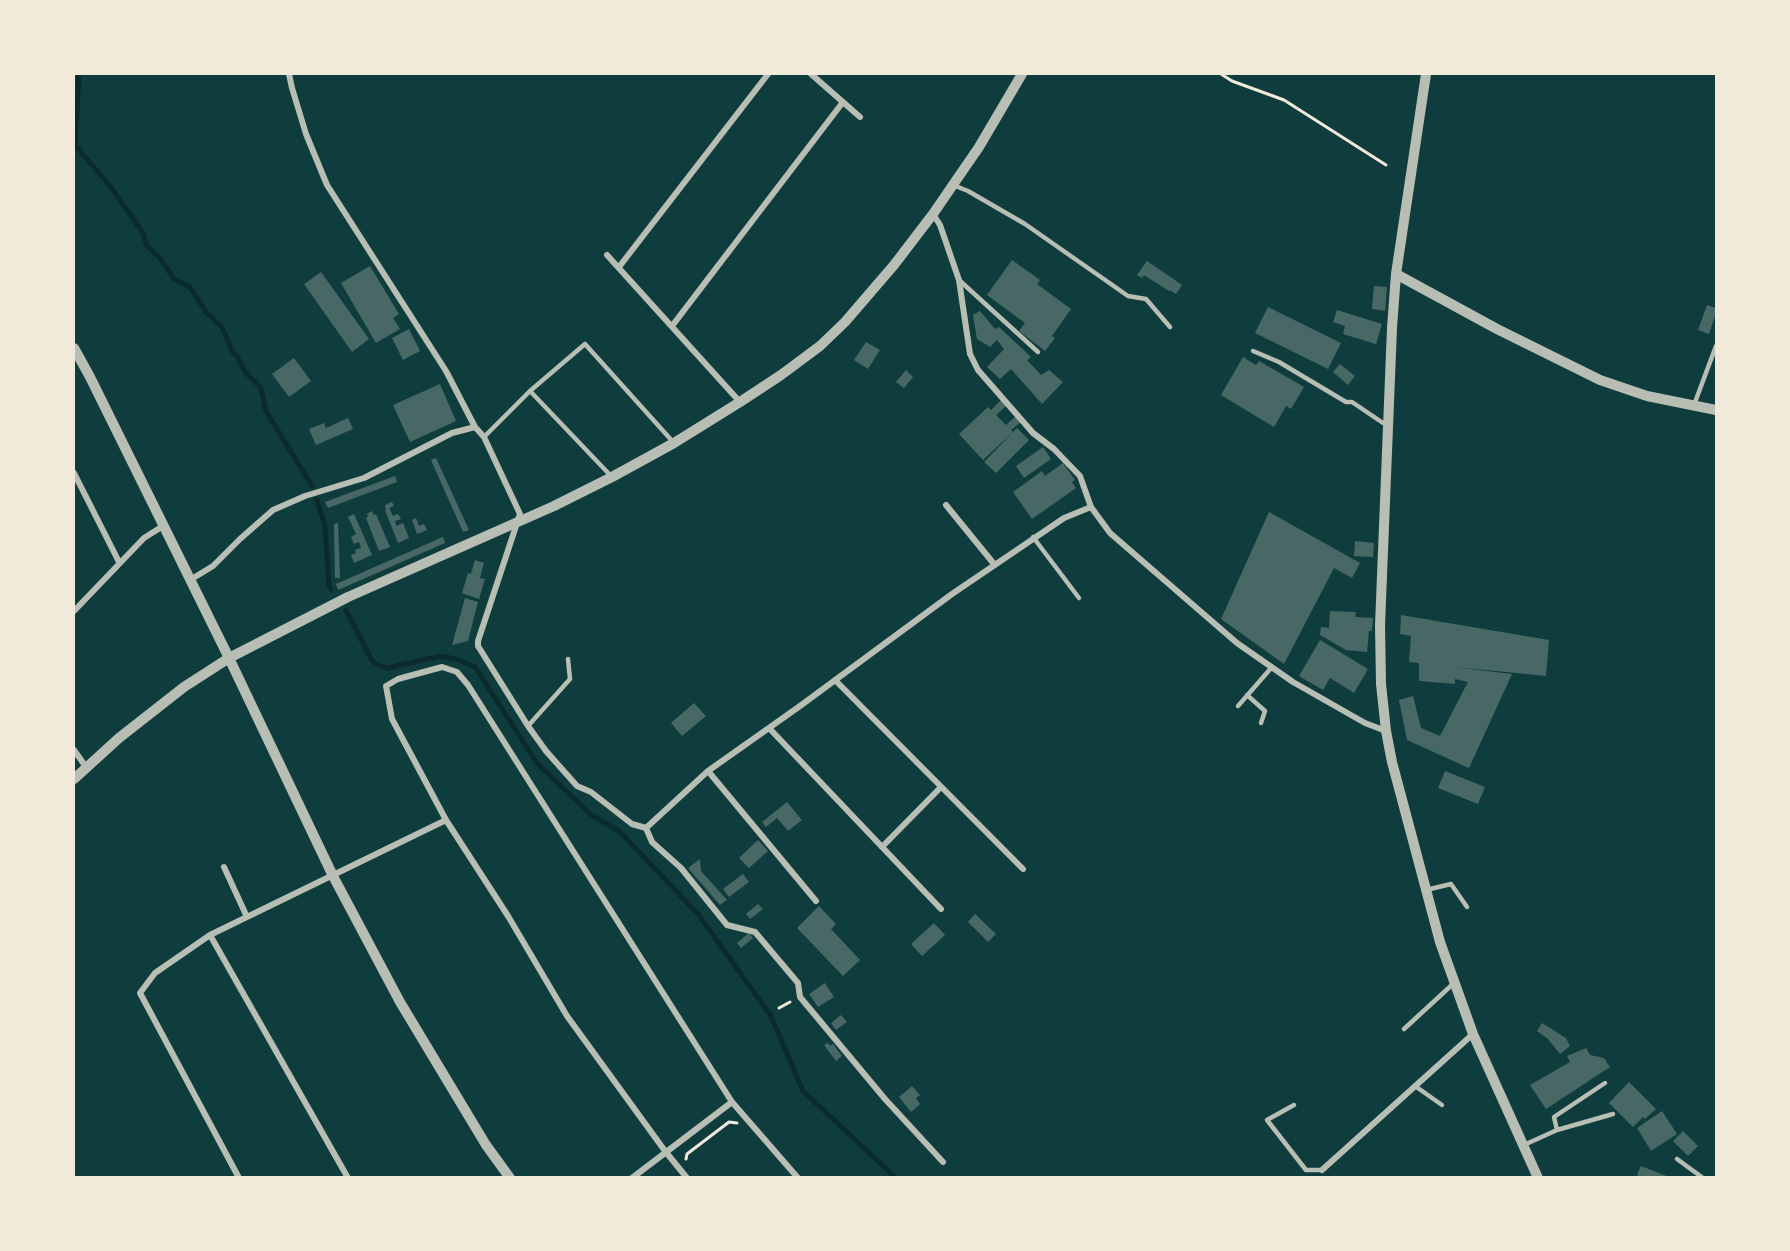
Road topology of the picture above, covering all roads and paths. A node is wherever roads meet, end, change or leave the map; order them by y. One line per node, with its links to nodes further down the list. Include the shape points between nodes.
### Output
1 (289, 74): 27 (street, via 306,134 327,185 446,371)
2 (768, 74): 13 (street)
3 (811, 74): 7 (street)
4 (1022, 74): 10 (street)
5 (1221, 74): 9 (path, via 1284,100)
6 (1426, 74): 14 (street)
7 (843, 102): 8 (street); 16 (street)
8 (860, 117)
9 (1386, 165)
10 (953, 185): 11 (street); 17 (lane, via 1025,224 1128,296 1146,299)
11 (933, 214): 15 (street); 23 (street, via 845,322 820,346)
12 (607, 255): 13 (street)
13 (619, 267): 16 (street)
14 (1396, 274): 24 (street, via 1600,380 1647,396); 26 (street)
15 (959, 280): 21 (lane); 33 (street, via 970,354 978,370 1033,433 1080,476)
16 (672, 326): 23 (street)
17 (1170, 327)
18 (1716, 346): 24 (lane)
19 (74, 348): 35 (street)
20 (1253, 351): 26 (lane, via 1352,402)
21 (1038, 352)
22 (530, 391): 28 (lane); 29 (lane, via 585,344); 31 (lane)
23 (740, 402): 29 (street)
24 (1694, 405): 25 (street)
25 (1716, 410)
26 (1388, 427): 51 (street, via 1380,625)
27 (475, 428): 28 (street); 39 (street, via 452,433 364,478 273,510 213,566)
28 (484, 437): 34 (street, via 520,514)
29 (674, 442): 31 (street)
30 (74, 473): 37 (street)
31 (612, 477): 34 (street)
32 (946, 505): 38 (street)
33 (1091, 507): 36 (street); 44 (street, via 1110,533 1237,643)
34 (518, 522): 42 (street, via 348,597); 49 (street, via 478,646)
35 (163, 526): 37 (street); 39 (street)
36 (1033, 537): 38 (street); 40 (lane)
37 (119, 562): 41 (street)
38 (994, 564): 45 (street)
39 (190, 580): 42 (street)
40 (1079, 598)
41 (74, 611)
42 (229, 658): 53 (street, via 184,687); 62 (street)
43 (568, 659): 49 (lane, via 570,679)
44 (1272, 667): 46 (lane); 51 (street, via 1365,723)
45 (835, 680): 50 (street); 56 (street)
46 (1247, 695): 47 (lane); 48 (lane, via 1265,711)
47 (1238, 706)
48 (1261, 723)
49 (528, 726): 58 (street, via 577,786 591,792 632,824)
50 (769, 728): 54 (street); 59 (street)
51 (1386, 731): 63 (street)
52 (74, 750): 53 (street)
53 (86, 767): 55 (street)
54 (708, 771): 58 (street); 64 (street)
55 (74, 779)
56 (941, 787): 59 (street); 61 (street)
57 (446, 820): 62 (street); 74 (street, via 392,719 386,686 442,667 457,672 468,685); 81 (street, via 567,1016)
58 (646, 828): 83 (street, via 652,842 681,868 727,924 755,932 798,983 800,997 819,1021)
59 (882, 847): 66 (street)
60 (224, 867): 67 (street)
61 (1023, 870)
62 (333, 876): 67 (street); 88 (street, via 400,1002)
63 (1426, 890): 65 (lane, via 1451,884); 69 (street)
64 (816, 901)
65 (1467, 907)
66 (942, 909)
67 (247, 917): 68 (street)
68 (210, 935): 86 (street, via 155,974 140,993); 87 (street)
69 (1454, 983): 70 (lane); 71 (street)
70 (1404, 1029)
71 (1473, 1034): 73 (street); 80 (street)
72 (1605, 1083): 79 (lane, via 1554,1117)
73 (1415, 1086): 76 (lane); 85 (street)
74 (732, 1102): 81 (street); 91 (street)
75 (1294, 1105): 85 (lane, via 1267,1120 1306,1170)
76 (1442, 1105)
77 (1613, 1114): 79 (lane)
78 (738, 1123): 84 (path, via 729,1122 687,1154)
79 (1557, 1130): 80 (lane)
80 (1524, 1145): 92 (street)
81 (665, 1151): 89 (street); 90 (street)
82 (1677, 1159): 93 (lane)
83 (943, 1161)
84 (686, 1163)
85 (1322, 1170)
86 (239, 1178)
87 (348, 1178)
88 (510, 1178)
89 (632, 1178)
90 (687, 1178)
91 (798, 1178)
92 (1538, 1178)
93 (1703, 1178)

